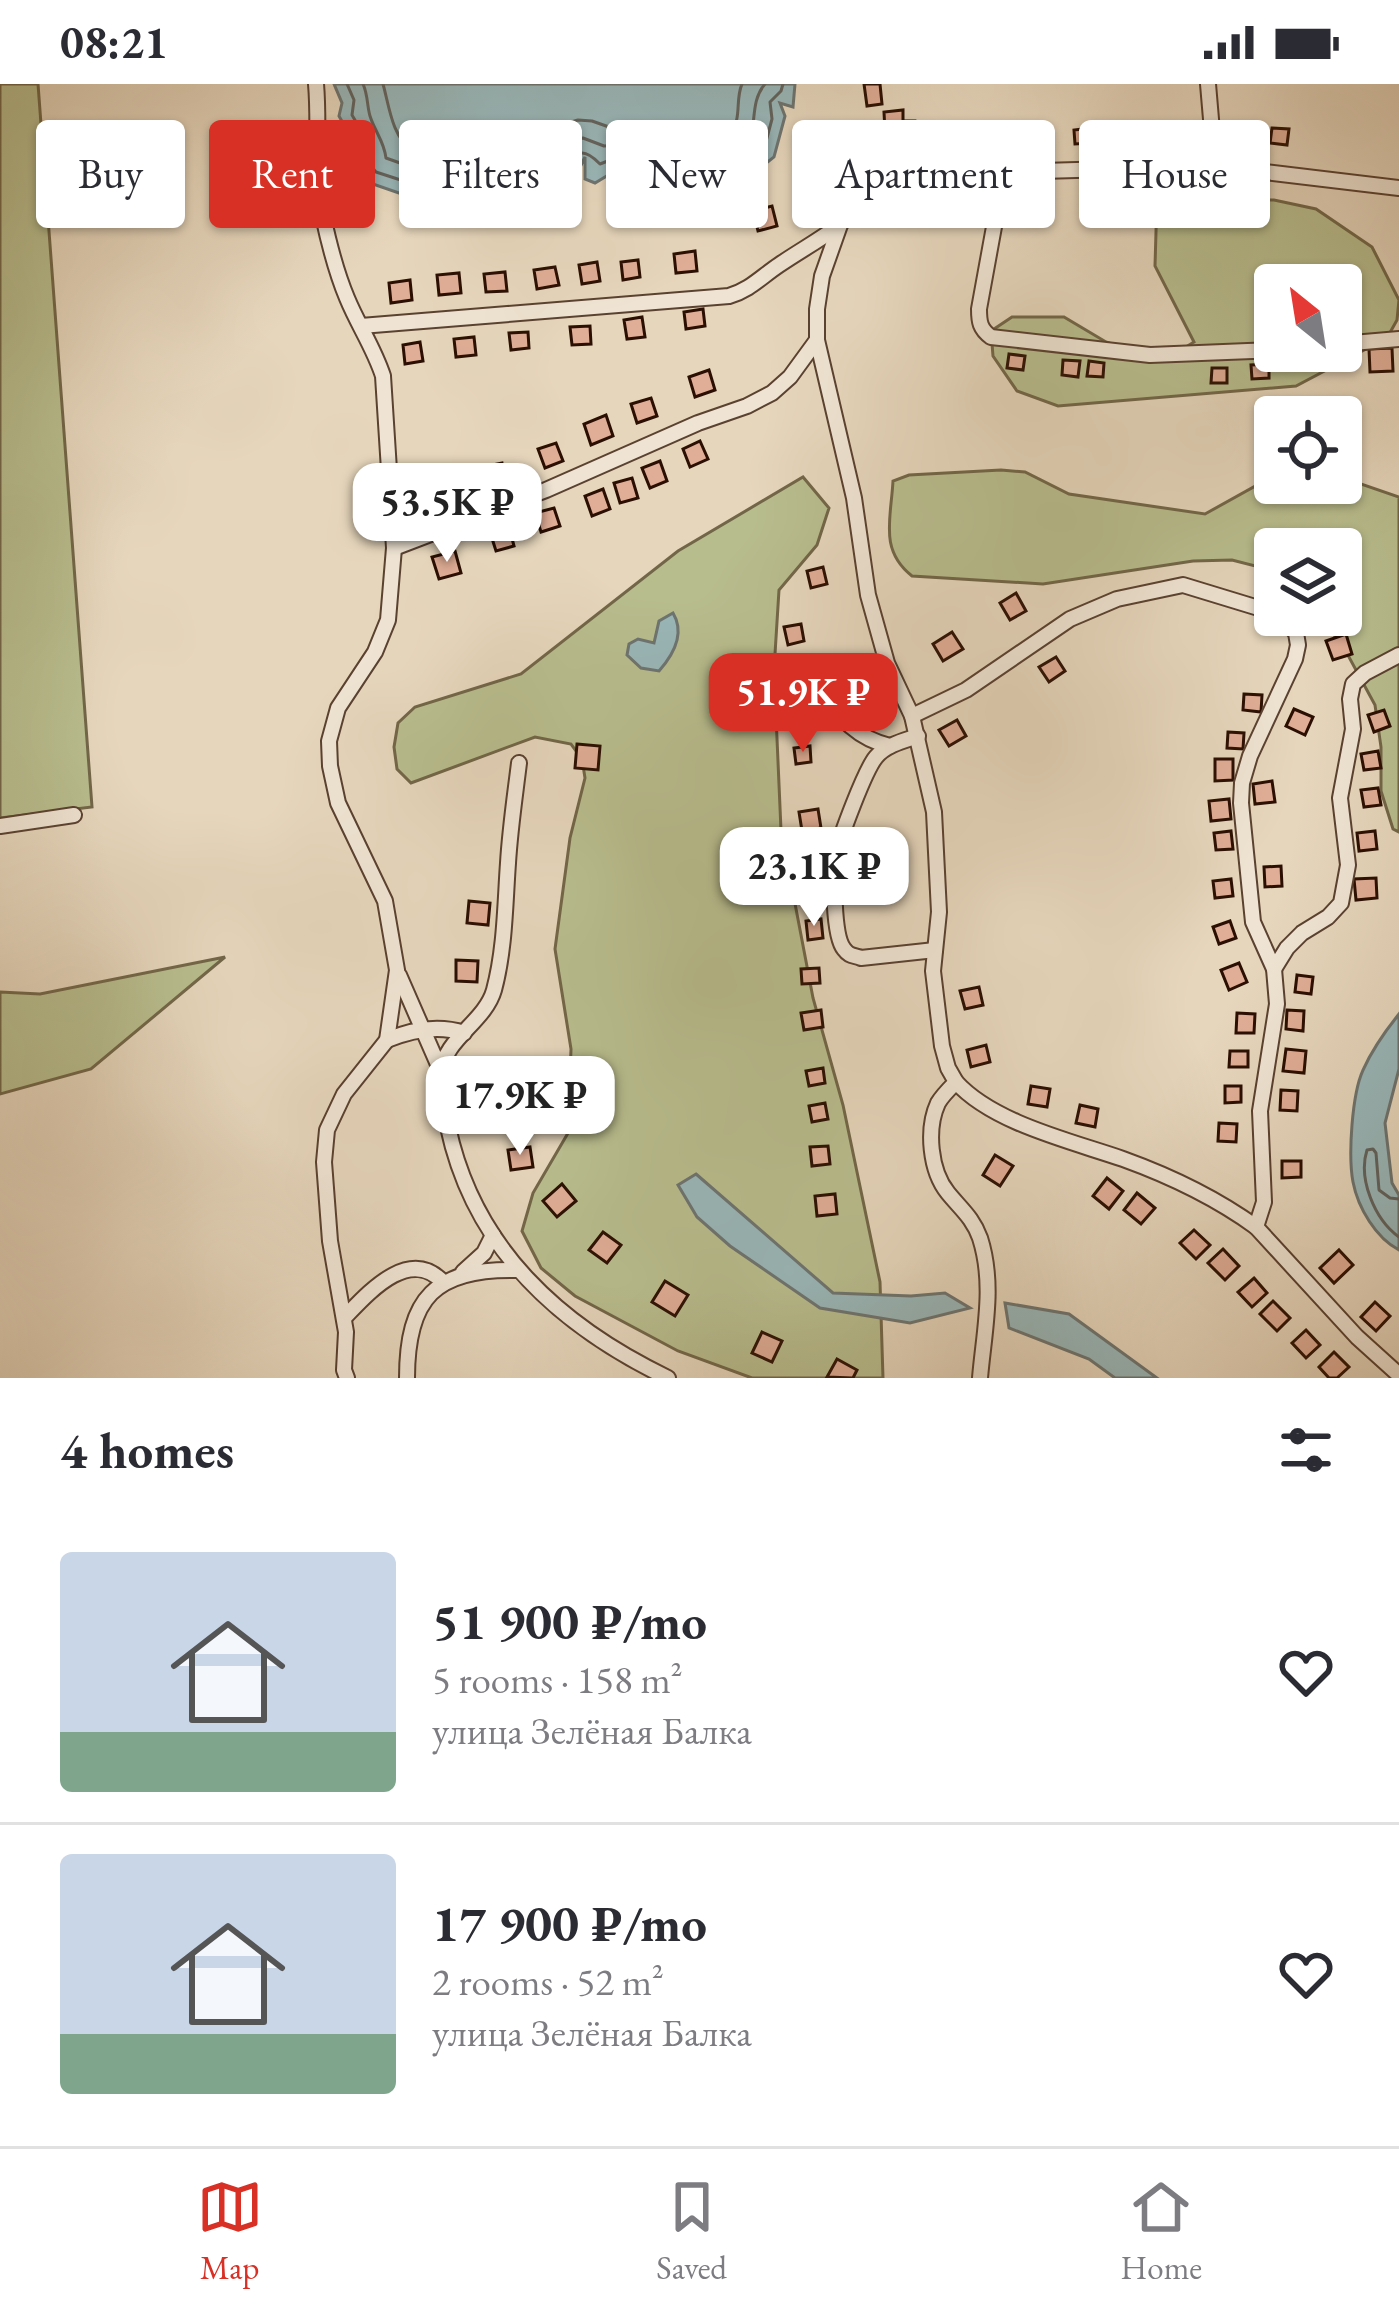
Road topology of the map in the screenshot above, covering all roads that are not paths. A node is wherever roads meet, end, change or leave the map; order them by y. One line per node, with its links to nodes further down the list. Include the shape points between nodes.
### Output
1 (316, 84): 9 (street, via 322,212)
2 (1208, 84): 3 (street)
3 (1211, 120)
4 (1270, 173): 5 (street)
5 (1399, 188)
6 (836, 228): 9 (street, via 729,296)
7 (839, 228): 11 (street, via 822,276)
8 (994, 228): 13 (street, via 979,309 991,337 1150,355)
9 (361, 326): 14 (street, via 382,376)
10 (1399, 339): 12 (street)
11 (817, 340): 14 (street, via 790,377 747,406); 17 (street, via 868,595)
12 (1362, 342)
13 (1254, 351)
14 (394, 548): 25 (street, via 388,620 338,708 329,741 338,803 385,901)
15 (1399, 655): 24 (street, via 1353,684 1340,798 1348,865 1342,903 1302,933)
16 (821, 692): 19 (street, via 853,729)
17 (912, 716): 18 (street); 24 (street, via 1117,599 1183,585 1286,622 1298,645 1250,756 1240,803 1253,922)
18 (918, 736): 19 (street); 23 (street, via 934,812)
19 (890, 746): 23 (street, via 873,760 837,853 838,938 861,958)
20 (519, 763): 27 (street, via 494,989)
21 (74, 815): 22 (street)
22 (0, 826)
23 (935, 950): 30 (street, via 942,1046)
24 (1274, 969): 31 (street, via 1277,1004 1260,1112 1264,1202)
25 (397, 970): 26 (street); 28 (street)
26 (422, 1030): 27 (street); 28 (street); 29 (street)
27 (464, 1033): 29 (street)
28 (387, 1040): 36 (street, via 327,1130 330,1241)
29 (440, 1069): 32 (street, via 459,1173)
30 (956, 1082): 31 (street, via 985,1106 1186,1186); 41 (street, via 939,1102 932,1150 936,1175 981,1240 988,1317)
31 (1256, 1227): 37 (street)
32 (494, 1235): 33 (street); 34 (street)
33 (517, 1270): 34 (street); 40 (street, via 572,1322)
34 (460, 1276): 35 (street)
35 (445, 1283): 36 (street, via 433,1270 394,1275); 39 (street, via 411,1326)
36 (345, 1317): 38 (street)
37 (1399, 1375)
38 (347, 1378)
39 (407, 1378)
40 (668, 1378)
41 (980, 1378)

